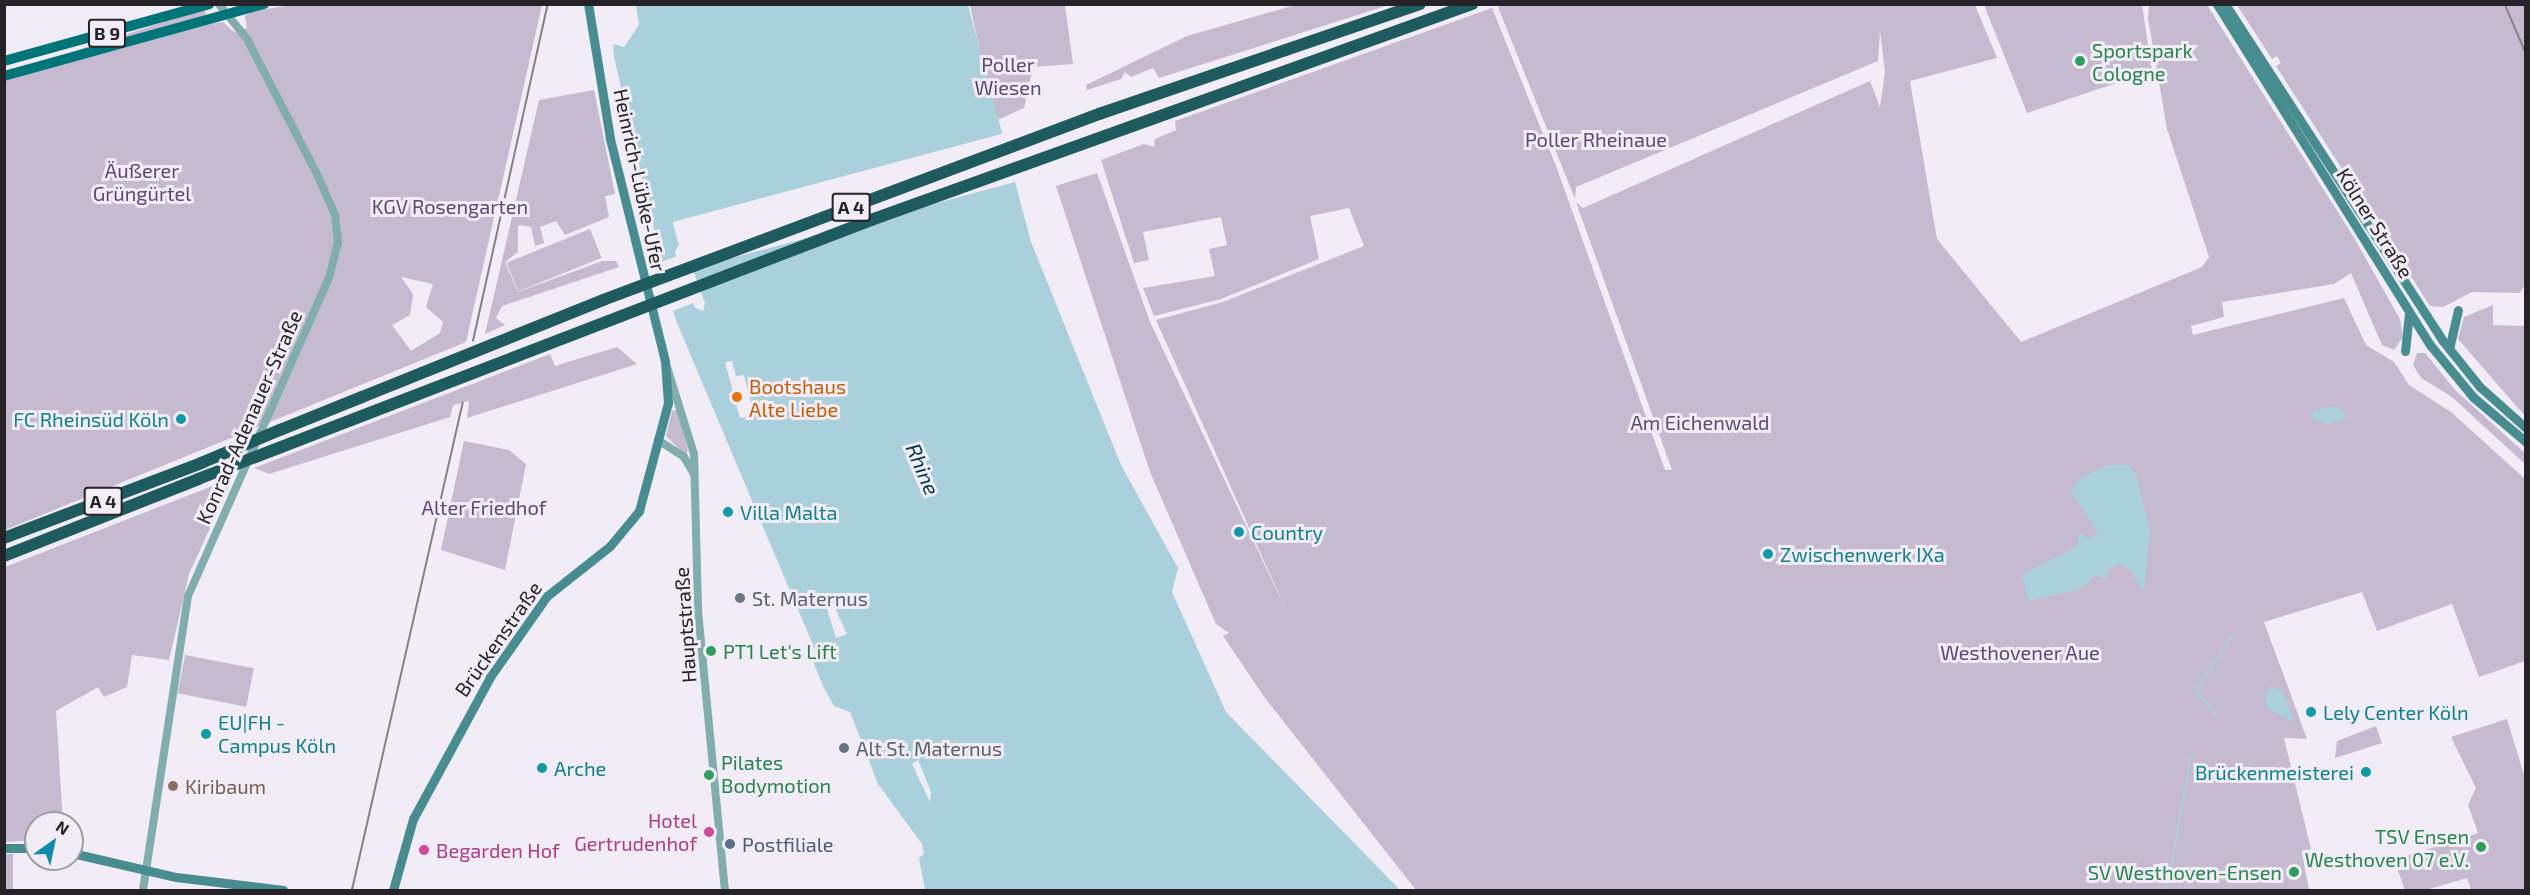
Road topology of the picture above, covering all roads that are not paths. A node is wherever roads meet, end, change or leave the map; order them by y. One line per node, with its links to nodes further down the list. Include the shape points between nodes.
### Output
1 (209, 4): 10 (main road, B 9)
2 (219, 4): 9 (street, Konrad-Adenauer-Straße)
3 (264, 4): 9 (main road, B 9)
4 (588, 4): 16 (main road, Heinrich-Lübke-Ufer, via 610,138)
5 (1420, 4): 21 (highway, A 4, bridge, via 1099,114 603,300 201,463)
6 (1472, 4): 22 (highway, A 4, bridge, via 1106,132)
7 (2217, 4): 13 (main road, Kölner Straße)
8 (2225, 4): 14 (main road, Kölner Straße)
9 (227, 14): 11 (main road, B 9); 26 (street, Konrad-Adenauer-Straße, via 275,90 317,174 335,215 338,243 329,278 188,596)
10 (4, 61)
11 (4, 76)
12 (2458, 310): 14 (main road)
13 (2409, 311): 15 (main road); 19 (main road, Kölner Straße, via 2467,390)
14 (2448, 349): 17 (main road, Kölner Straße)
15 (2405, 351)
16 (665, 361): 18 (main road, Brückenstraße, via 668,403); 20 (street, Hauptstraße, via 692,436)
17 (2526, 428)
18 (658, 440): 20 (street, via 684,457); 29 (main road, Brückenstraße, via 645,495 631,524 547,596 468,712 413,819)
19 (2526, 442)
20 (695, 477): 30 (street, Hauptstraße, via 698,611)
21 (4, 538)
22 (4, 556)
23 (4, 848): 24 (main road)
24 (24, 848)
25 (84, 856): 26 (main road)
26 (147, 870): 27 (street, Konrad-Adenauer-Straße); 28 (main road)
27 (143, 891)
28 (283, 891)
29 (393, 891)
30 (725, 891)

